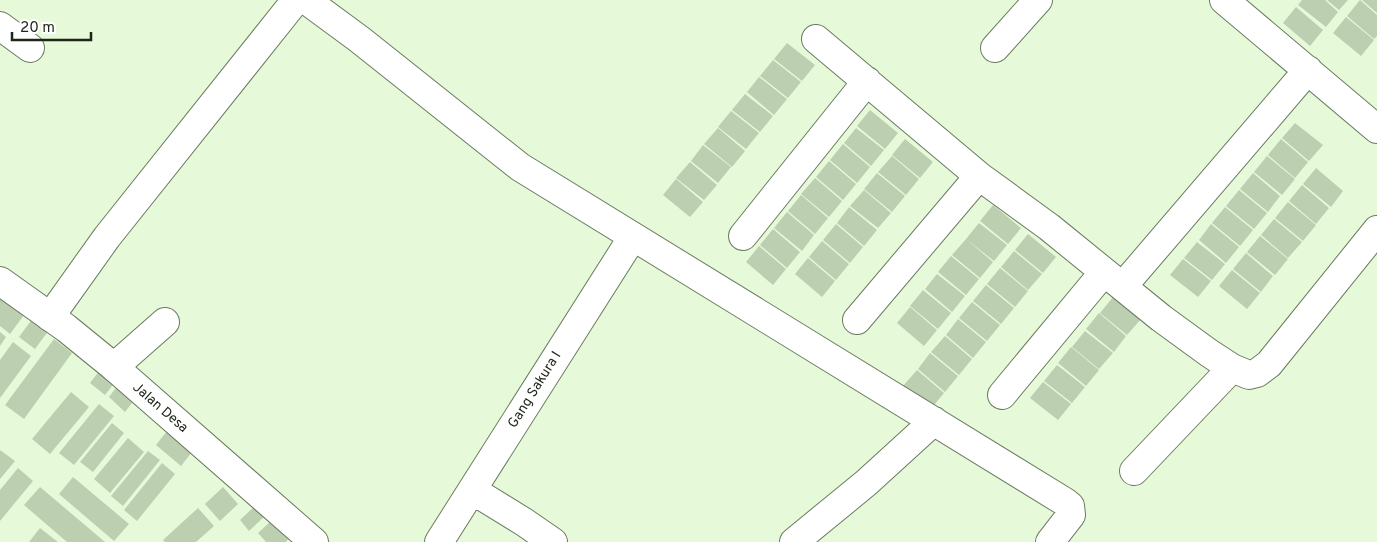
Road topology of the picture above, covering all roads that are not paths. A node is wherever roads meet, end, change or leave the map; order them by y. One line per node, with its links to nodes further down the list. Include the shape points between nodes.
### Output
1 (296, 0): 18 (street)
2 (306, 0): 15 (street, via 520,167)
3 (1037, 0): 8 (street)
4 (1242, 5): 9 (street)
5 (0, 26): 7 (street)
6 (816, 39): 10 (street)
7 (30, 48)
8 (995, 48)
9 (1308, 70): 11 (street); 16 (street)
10 (867, 81): 12 (street); 14 (street)
11 (1376, 125)
12 (979, 176): 16 (street); 19 (street)
13 (1377, 230): 22 (street, via 1269,364 1249,375)
14 (742, 236)
15 (632, 238): 24 (street); 26 (street, Gang Sakura I)
16 (1114, 279): 22 (street, via 1161,318); 23 (street)
17 (0, 282): 18 (street, Jalan Desa)
18 (50, 317): 21 (street, Jalan Desa)
19 (857, 320)
20 (161, 325): 21 (street)
21 (123, 360): 27 (street, Jalan Desa)
22 (1232, 368): 25 (street)
23 (1002, 395)
24 (934, 420): 30 (street, via 866,483); 31 (street, via 1070,506 1071,515)
25 (1134, 471)
26 (472, 490): 28 (street, Gang Sakura I); 29 (street)
27 (314, 542)
28 (439, 542)
29 (553, 542)
30 (794, 542)
31 (1050, 542)

